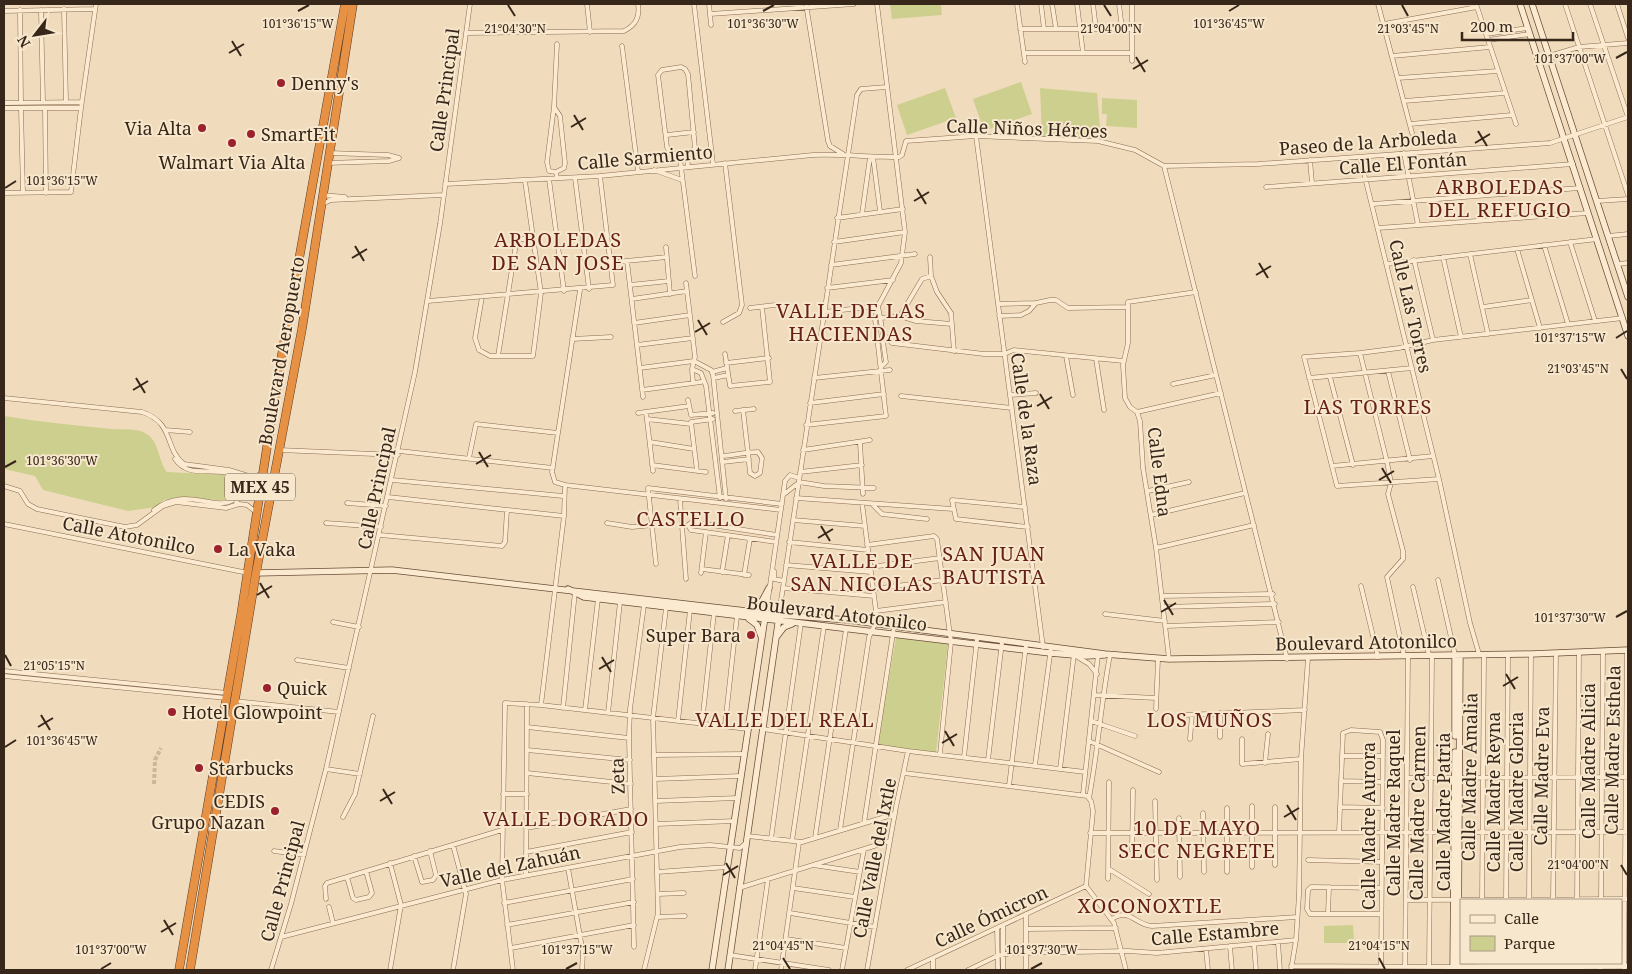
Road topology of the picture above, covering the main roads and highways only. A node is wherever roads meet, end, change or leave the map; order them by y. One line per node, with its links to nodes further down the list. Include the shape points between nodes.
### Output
1 (345, 4): 3 (highway, Boulevard Aeropuerto / MEX 45)
2 (353, 4): 4 (highway, Boulevard Aeropuerto / MEX 45)
3 (288, 322): 4 (highway, via 291,338); 5 (highway, Boulevard Aeropuerto / MEX 45)
4 (302, 329): 6 (highway, Boulevard Aeropuerto / MEX 45)
5 (283, 351): 6 (highway, via 291,347); 7 (highway, Boulevard Aeropuerto / MEX 45, via 260,487)
6 (296, 362): 7 (highway, Boulevard Aeropuerto / MEX 45)
7 (252, 573): 8 (highway, Boulevard Aeropuerto / MEX 45)
8 (229, 697): 9 (highway, Boulevard Aeropuerto / MEX 45); 10 (highway, Boulevard Aeropuerto / MEX 45)
9 (178, 970)
10 (190, 970)

